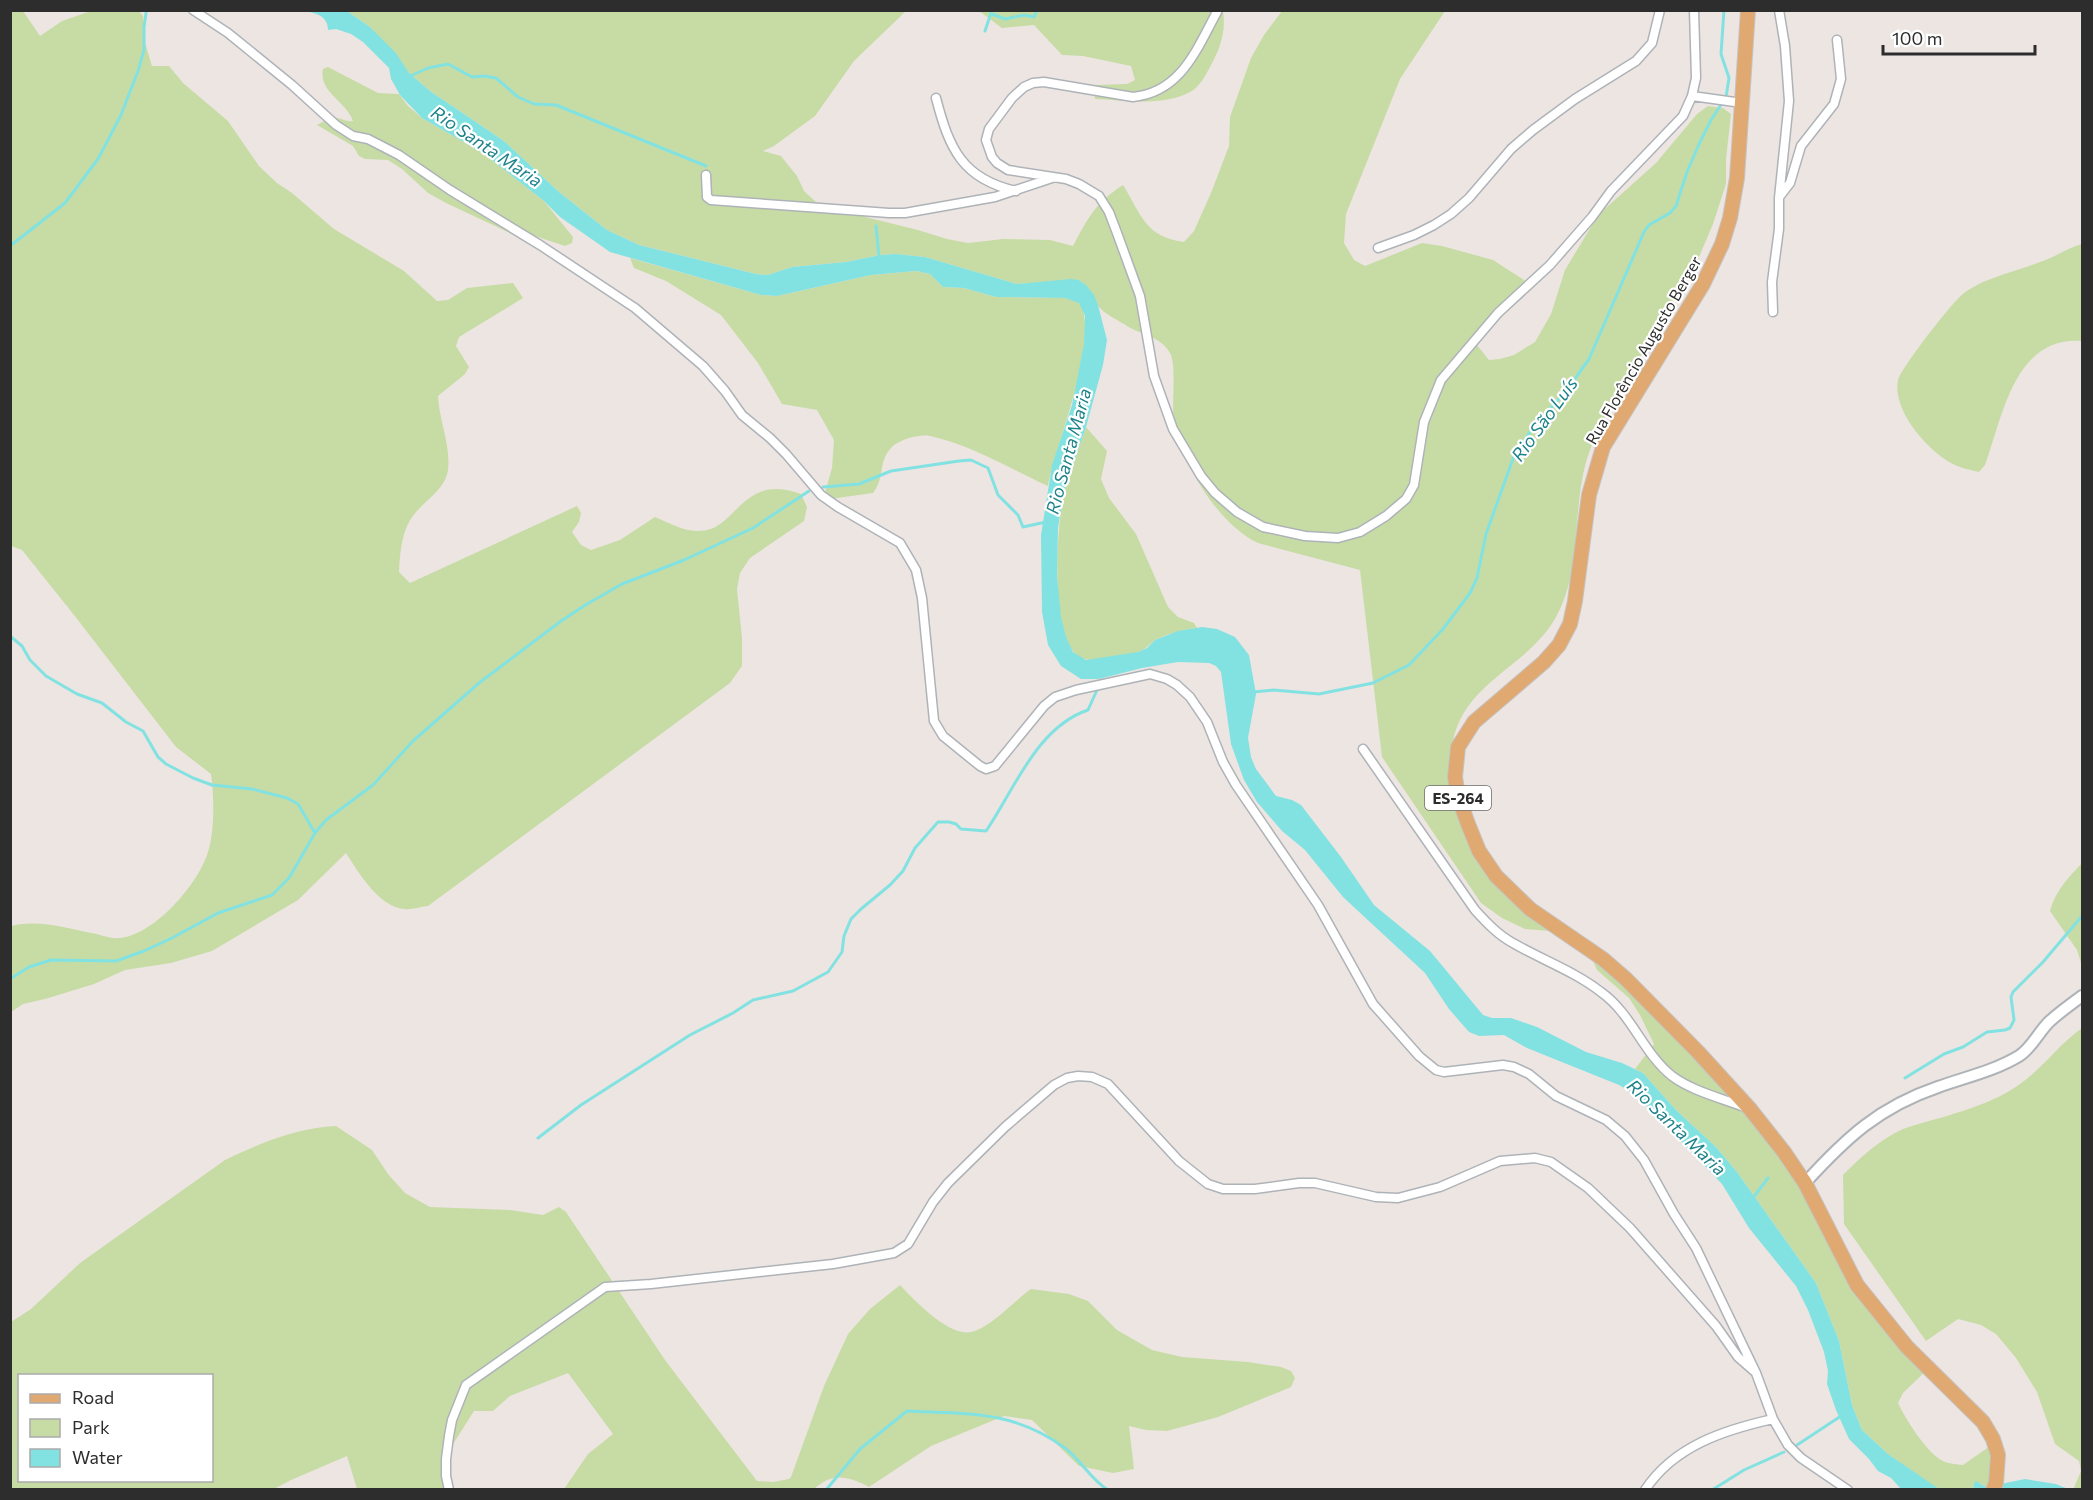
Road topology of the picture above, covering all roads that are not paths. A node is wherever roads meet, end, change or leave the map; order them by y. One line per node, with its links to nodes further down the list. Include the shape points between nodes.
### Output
1 (193, 10): 21 (street, via 245,46 336,125 399,155 635,308 703,366 742,415 786,454 821,495 900,543 916,570 922,598 934,721 943,736 980,766 995,766 1055,697 1150,674 1184,689 1207,722 1242,795 1318,905 1373,1004 1406,1043 1436,1070 1514,1067 1556,1095 1606,1119 1625,1136 1644,1160 1696,1248)
2 (1218, 10): 12 (street, via 1187,67 1147,96 1133,98 1039,82 1024,87 1012,98 989,129 988,151 997,164 1008,170)
3 (1660, 10): 15 (street, via 1652,43 1636,61 1533,130 1451,214 1414,235)
4 (1694, 10): 8 (street)
5 (1748, 10): 10 (main road, Rua Florêncio Augusto Berger / ES-264)
6 (1779, 10): 14 (street, via 1789,101)
7 (1837, 40): 14 (street, via 1841,79 1834,104 1801,146 1790,183)
8 (1692, 96): 10 (street); 12 (street, via 1683,116 1668,134 1611,191 1550,265 1498,313 1441,380 1424,423 1414,485 1406,499 1360,532 1338,538 1263,527 1215,494 1173,429 1154,376 1140,296 1109,212 1091,191)
9 (936, 98): 13 (street, via 948,140 963,162 990,183)
10 (1737, 103): 19 (main road, Rua Florêncio Augusto Berger / ES-264, via 1737,178 1722,244 1703,285 1603,447 1589,495 1570,624 1544,662 1473,722 1458,747 1455,777 1458,796 1479,851 1496,876 1530,909 1626,979)
11 (706, 175): 13 (street, via 707,197 711,200 889,213)
12 (1052, 177): 13 (street)
13 (1017, 191)
14 (1779, 198): 16 (street)
15 (1378, 248)
16 (1773, 312)
17 (1363, 749): 19 (street, via 1475,910 1493,929 1603,993 1625,1014 1655,1058 1672,1075)
18 (2082, 996): 20 (street, via 2049,1022 2023,1054 1899,1102 1870,1120)
19 (1750, 1109): 20 (main road, Rua Florêncio Augusto Berger / ES-264)
20 (1805, 1183): 26 (main road, Rua Florêncio Augusto Berger / ES-264, via 1857,1285 1907,1347 1983,1422 1998,1455)
21 (1756, 1373): 22 (street); 23 (street, via 1738,1357 1716,1326 1630,1228 1588,1188 1551,1162 1535,1158 1500,1161 1440,1188 1398,1198 1315,1183 1255,1190 1223,1189 1208,1184 1179,1161 1108,1084 1078,1076 1054,1084 1005,1127 948,1183 908,1244 894,1253 833,1264 605,1287 466,1385 449,1436)
22 (1773, 1419): 24 (street, via 1705,1440 1663,1467); 25 (street, via 1801,1458)
23 (449, 1490)
24 (1645, 1490)
25 (1848, 1490)
26 (1993, 1490)

